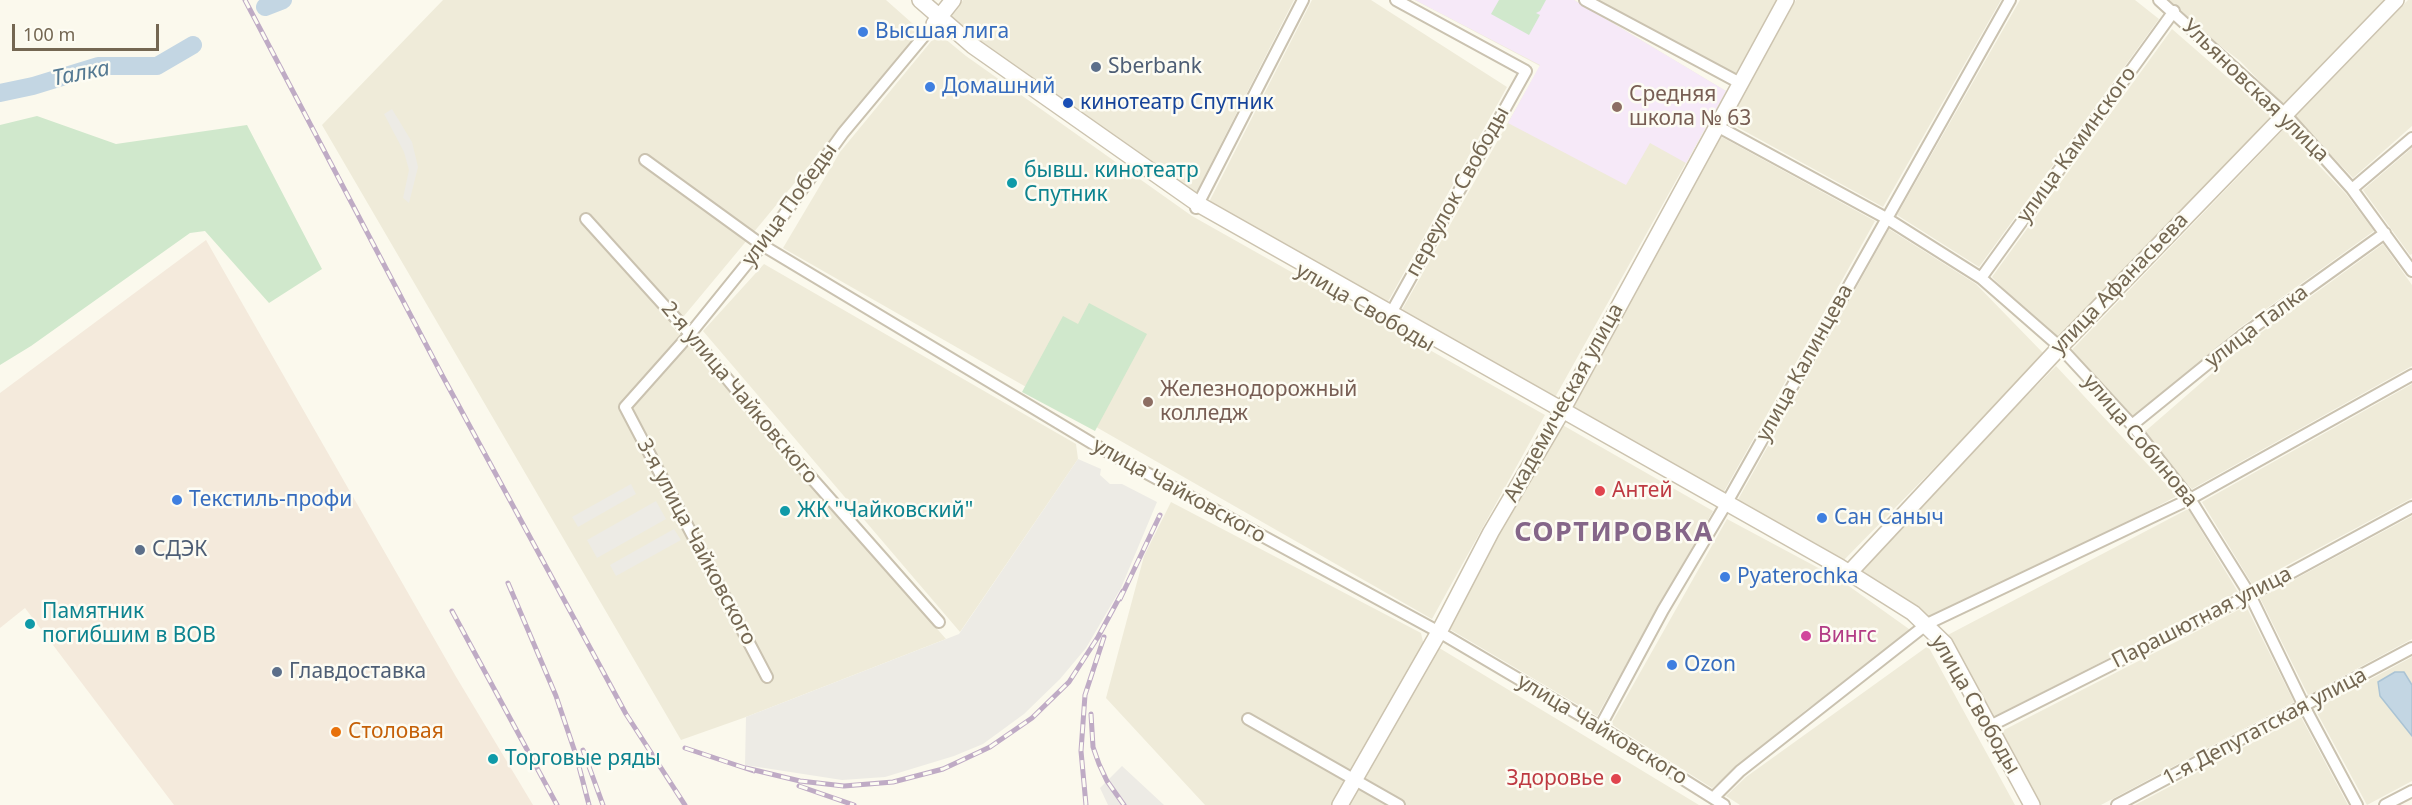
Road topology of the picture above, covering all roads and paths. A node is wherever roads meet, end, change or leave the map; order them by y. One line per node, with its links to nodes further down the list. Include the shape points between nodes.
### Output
1 (907, 0): 12 (street, улица Свободы)
2 (920, 0): 12 (street, улица Свободы)
3 (953, 0): 12 (street, улица Победы)
4 (1303, 0): 19 (street)
5 (1396, 0): 26 (street, переулок Свободы, via 1526,71)
6 (1585, 0): 13 (street)
7 (1786, 0): 13 (street, Академическая улица)
8 (2010, 0): 20 (street, улица Калинцева)
9 (2159, 0): 11 (street, Ульяновская улица)
10 (2396, 0): 14 (street, улица Афанасьева)
11 (2174, 11): 14 (street, Ульяновская улица); 25 (street, улица Каминского)
12 (937, 21): 19 (street, улица Свободы, via 978,59); 23 (street, улица Победы, via 843,133)
13 (1740, 83): 15 (street, Академическая улица)
14 (2285, 114): 18 (street, Ульяновская улица); 28 (street, улица Афанасьева)
15 (1717, 126): 20 (street, улица Собинова); 31 (street, Академическая улица)
16 (2412, 138): 18 (street)
17 (645, 160): 23 (street, улица Чайковского)
18 (2352, 189): 22 (street, Ульяновская улица)
19 (1197, 207): 26 (street, улица Свободы); 31 (street, улица Свободы)
20 (1886, 218): 25 (street, улица Собинова); 34 (street, улица Калинцева)
21 (586, 219): 27 (street, 2-я улица Чайковского)
22 (2385, 233): 24 (street, Ульяновская улица); 32 (street, улица Талка, via 2243,335)
23 (762, 245): 27 (street, улица Победы); 40 (street, улица Чайковского, via 1095,444)
24 (2411, 267)
25 (1981, 278): 28 (street, улица Собинова)
26 (1391, 313): 31 (street, улица Свободы)
27 (690, 334): 30 (street, улица Победы); 38 (street, 2-я улица Чайковского)
28 (2060, 347): 32 (street, улица Собинова); 36 (street, улица Афанасьева)
29 (2412, 375): 33 (street)
30 (625, 407): 42 (street, 3-я улица Чайковского)
31 (1560, 414): 34 (street, улица Свободы); 40 (street, Академическая улица, via 1491,532)
32 (2132, 425): 33 (street, улица Собинова)
33 (2190, 499): 37 (street, улица Собинова); 39 (street)
34 (1725, 507): 36 (street, улица Свободы); 46 (street, улица Калинцева, via 1663,610)
35 (2412, 507): 37 (street, Парашютная улица)
36 (1849, 573): 39 (street, улица Свободы)
37 (2250, 595): 43 (street, улица Собинова); 45 (street, Парашютная улица)
38 (939, 622)
39 (1927, 624): 45 (street, улица Свободы, via 1945,644); 49 (street, via 1740,771)
40 (1439, 632): 46 (street, улица Чайковского); 47 (street, Академическая улица)
41 (2412, 648): 43 (street, 1-я Депутатская улица)
42 (767, 677)
43 (2304, 706): 54 (street, 1-я Депутатская улица); 55 (street, улица Собинова)
44 (1248, 719): 47 (street)
45 (1990, 726): 53 (street, улица Свободы)
46 (1600, 727): 49 (street, улица Чайковского)
47 (1355, 779): 50 (street, Академическая улица); 51 (street)
48 (2412, 791): 56 (street)
49 (1713, 798): 52 (street, улица Чайковского)
50 (1340, 805)
51 (1399, 805)
52 (1724, 805)
53 (2032, 805)
54 (2117, 805)
55 (2358, 805)
56 (2385, 805)

